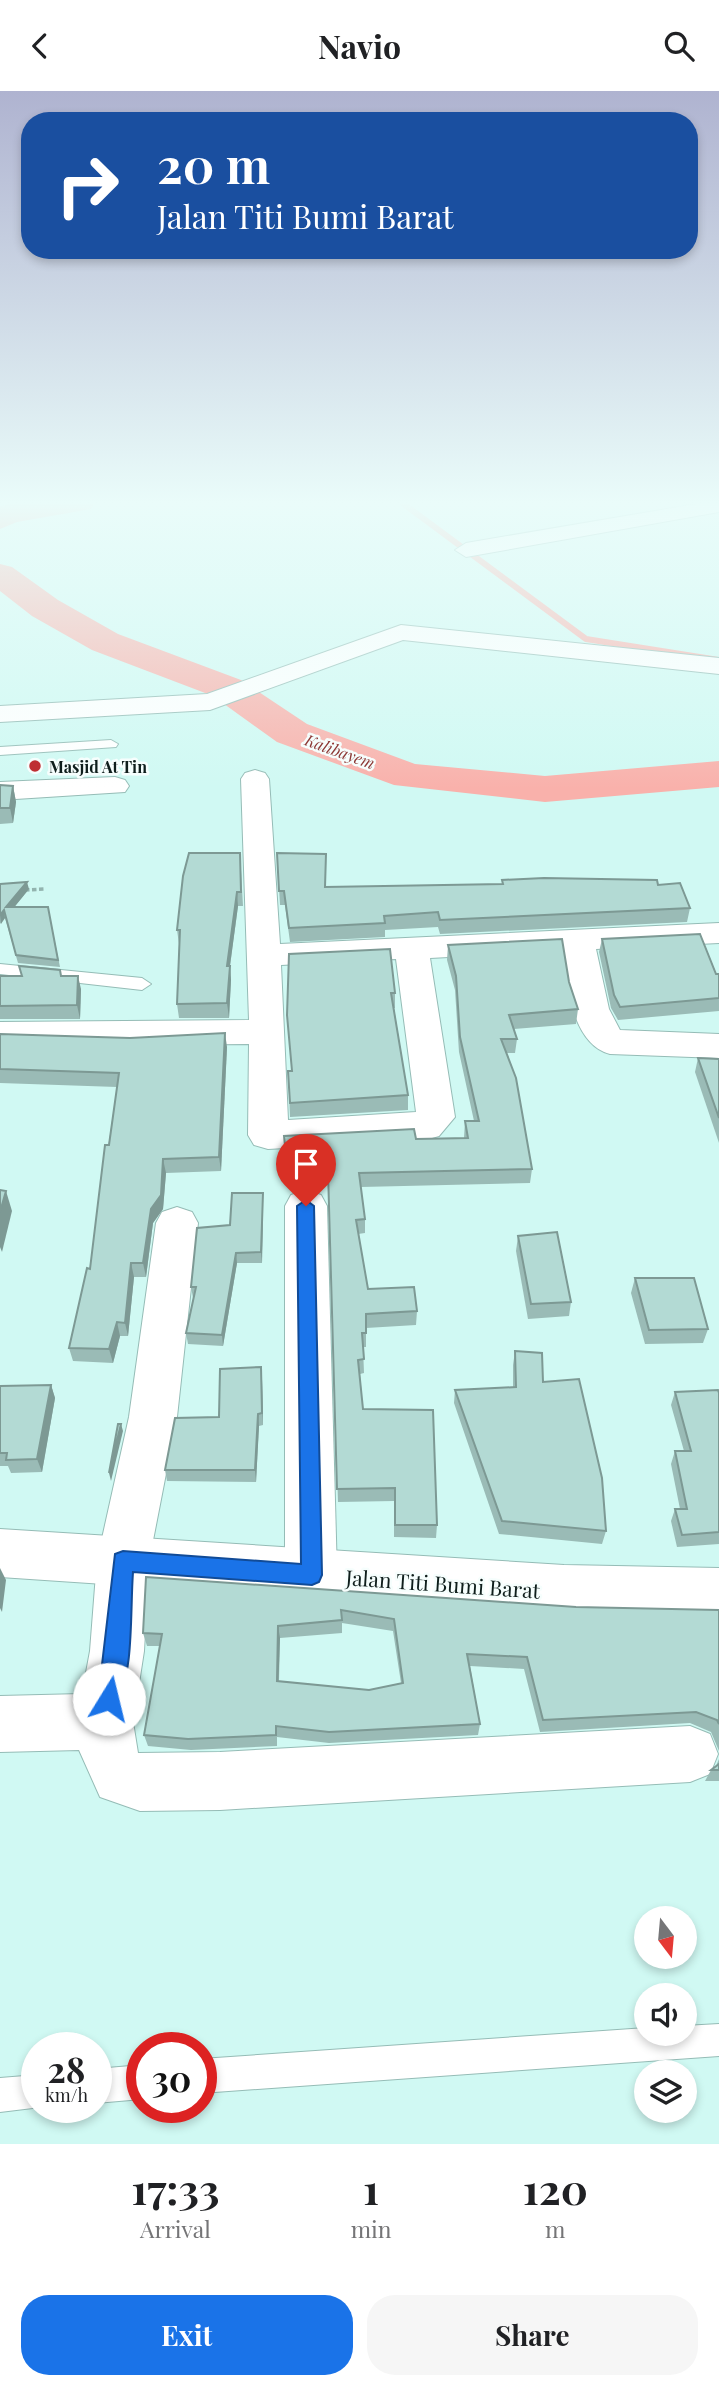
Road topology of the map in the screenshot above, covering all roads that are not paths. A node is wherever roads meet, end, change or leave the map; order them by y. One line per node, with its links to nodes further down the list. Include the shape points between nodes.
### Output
1 (719, 666): 2 (street, via 401,632 210,702)
2 (0, 714)
3 (111, 744): 4 (lane)
4 (0, 751)
5 (255, 779): 11 (street)
6 (115, 786): 7 (street)
7 (0, 792)
8 (719, 933): 9 (street)
9 (577, 939): 10 (street); 16 (street, via 587,990 604,1038 616,1044)
10 (411, 947): 11 (street); 14 (street, via 436,1117 433,1122 350,1132 269,1149)
11 (264, 956): 14 (street)
12 (0, 969): 13 (lane)
13 (142, 984)
14 (265, 1032): 15 (street)
15 (0, 1034)
16 (719, 1045)
17 (306, 1206): 21 (street)
18 (177, 1223): 20 (street, via 153,1417)
19 (0, 1553): 20 (street, Jalan Titi Bumi Barat)
20 (123, 1562): 21 (street, Jalan Titi Bumi Barat); 23 (street, via 117,1651)
21 (312, 1575): 22 (street, Jalan Titi Bumi Barat)
22 (719, 1594)
23 (105, 1722): 24 (street); 25 (street, via 107,1750 120,1777 140,1782)
24 (0, 1724)
25 (690, 1754)
26 (719, 2040): 27 (lane)
27 (217, 2074)
28 (21, 2093): 29 (lane)
29 (0, 2095)

